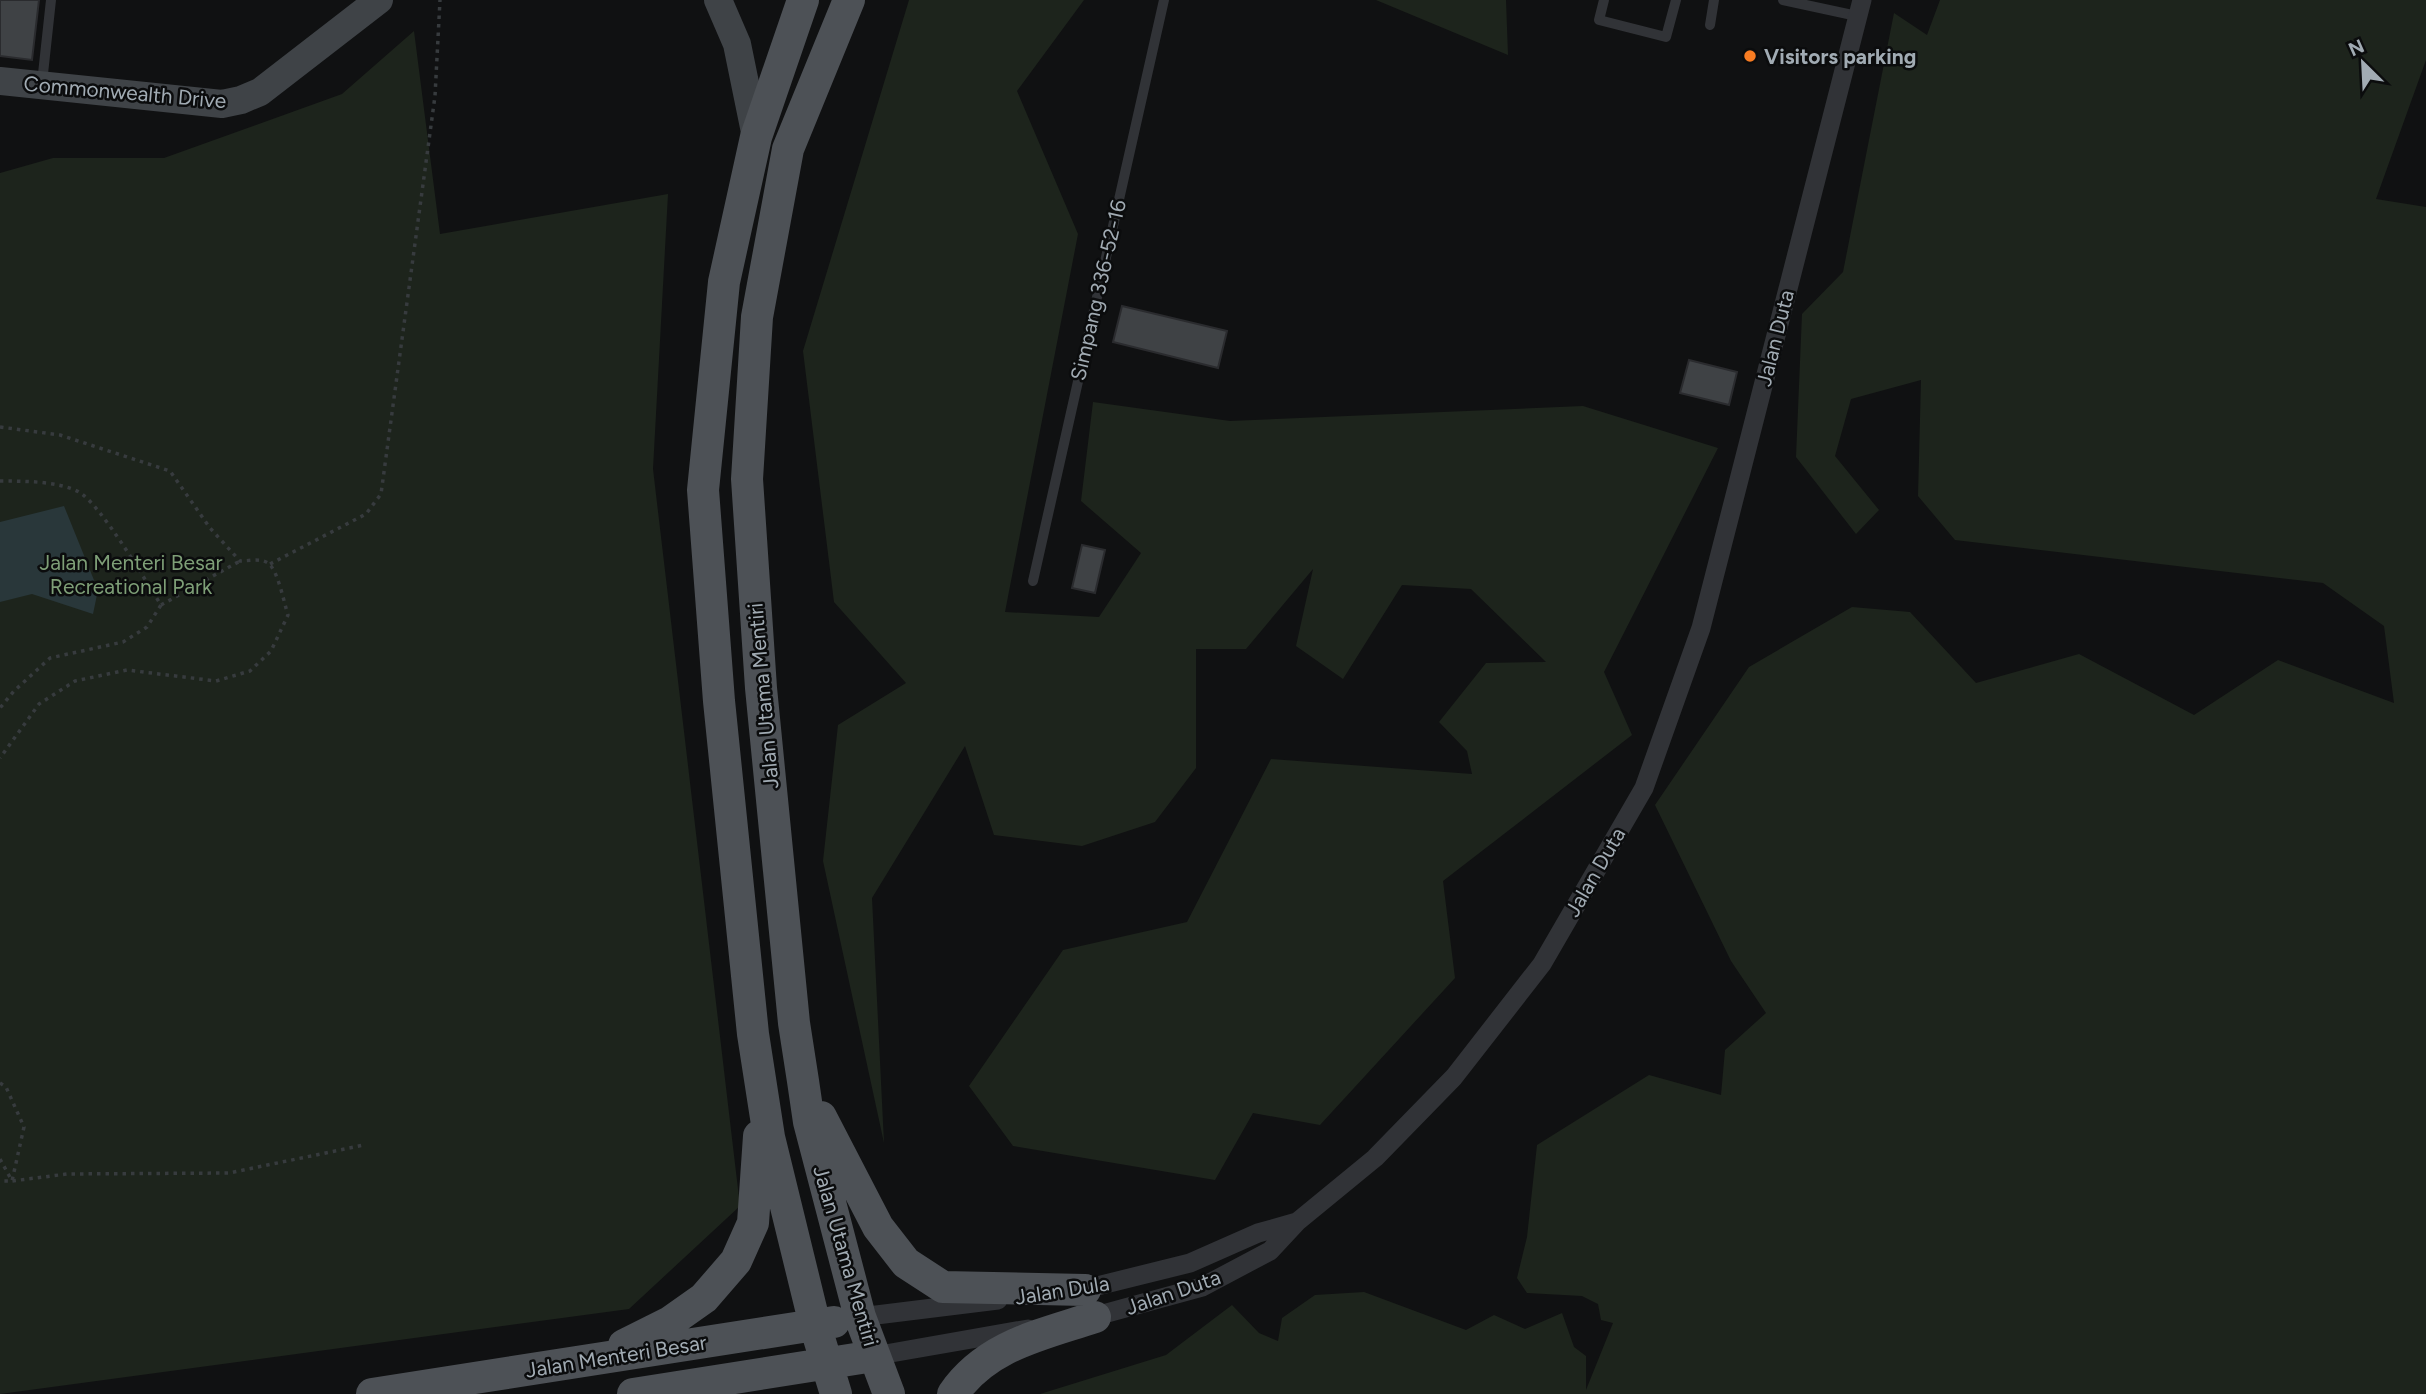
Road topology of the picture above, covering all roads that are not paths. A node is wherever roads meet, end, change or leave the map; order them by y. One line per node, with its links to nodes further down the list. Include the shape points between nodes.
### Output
1 (51, 0): 15 (lane)
2 (379, 0): 12 (street, Commonwealth Drive)
3 (718, 0): 16 (street, via 737,44)
4 (803, 0): 16 (main road, Jalan Utama Mentiri)
5 (849, 0): 18 (main road, Jalan Utama Mentiri, via 788,149 757,317 747,479 761,688)
6 (1164, 0): 17 (lane, Simpang 336-52-16)
7 (1604, 0): 8 (lane, via 1599,20 1666,37)
8 (1676, 0)
9 (1714, 0): 13 (lane)
10 (1783, 0): 11 (lane)
11 (1859, 8): 20 (street, Jalan Duta, via 1701,628 1644,788 1542,964 1454,1077 1375,1158)
12 (358, 11): 15 (street, Commonwealth Drive, via 260,92 241,100 222,104)
13 (1710, 25)
14 (0, 81): 15 (street, Commonwealth Drive)
15 (42, 85)
16 (756, 137): 19 (main road, Jalan Utama Mentiri, via 724,282 703,490 719,701)
17 (1033, 581)
18 (803, 1081): 21 (main road, via 878,1227 905,1263 943,1287); 22 (main road, Jalan Utama Mentiri, via 809,1122)
19 (762, 1095): 23 (main road, Jalan Utama Mentiri); 25 (main road, via 753,1223 736,1261 704,1297 670,1322)
20 (1297, 1222): 21 (street, Jalan Dula, via 1258,1233); 21 (street, Jalan Duta, via 1270,1251 1202,1287)
21 (1090, 1304): 22 (street, Jalan Dula); 24 (street, Jalan Duta); 31 (main road, via 1007,1346 965,1376)
22 (860, 1317): 23 (main road, Jalan Menteri Besar); 24 (main road, Jalan Utama Mentiri)
23 (815, 1325): 25 (main road, Jalan Menteri Besar); 26 (main road, Jalan Utama Mentiri)
24 (874, 1356): 26 (main road, Jalan Menteri Besar); 30 (main road, Jalan Utama Mentiri)
25 (598, 1359): 28 (main road, Jalan Menteri Besar)
26 (825, 1364): 27 (main road, Jalan Menteri Besar); 29 (main road, Jalan Utama Mentiri)
27 (663, 1393)
28 (372, 1394)
29 (836, 1394)
30 (889, 1394)
31 (953, 1394)

